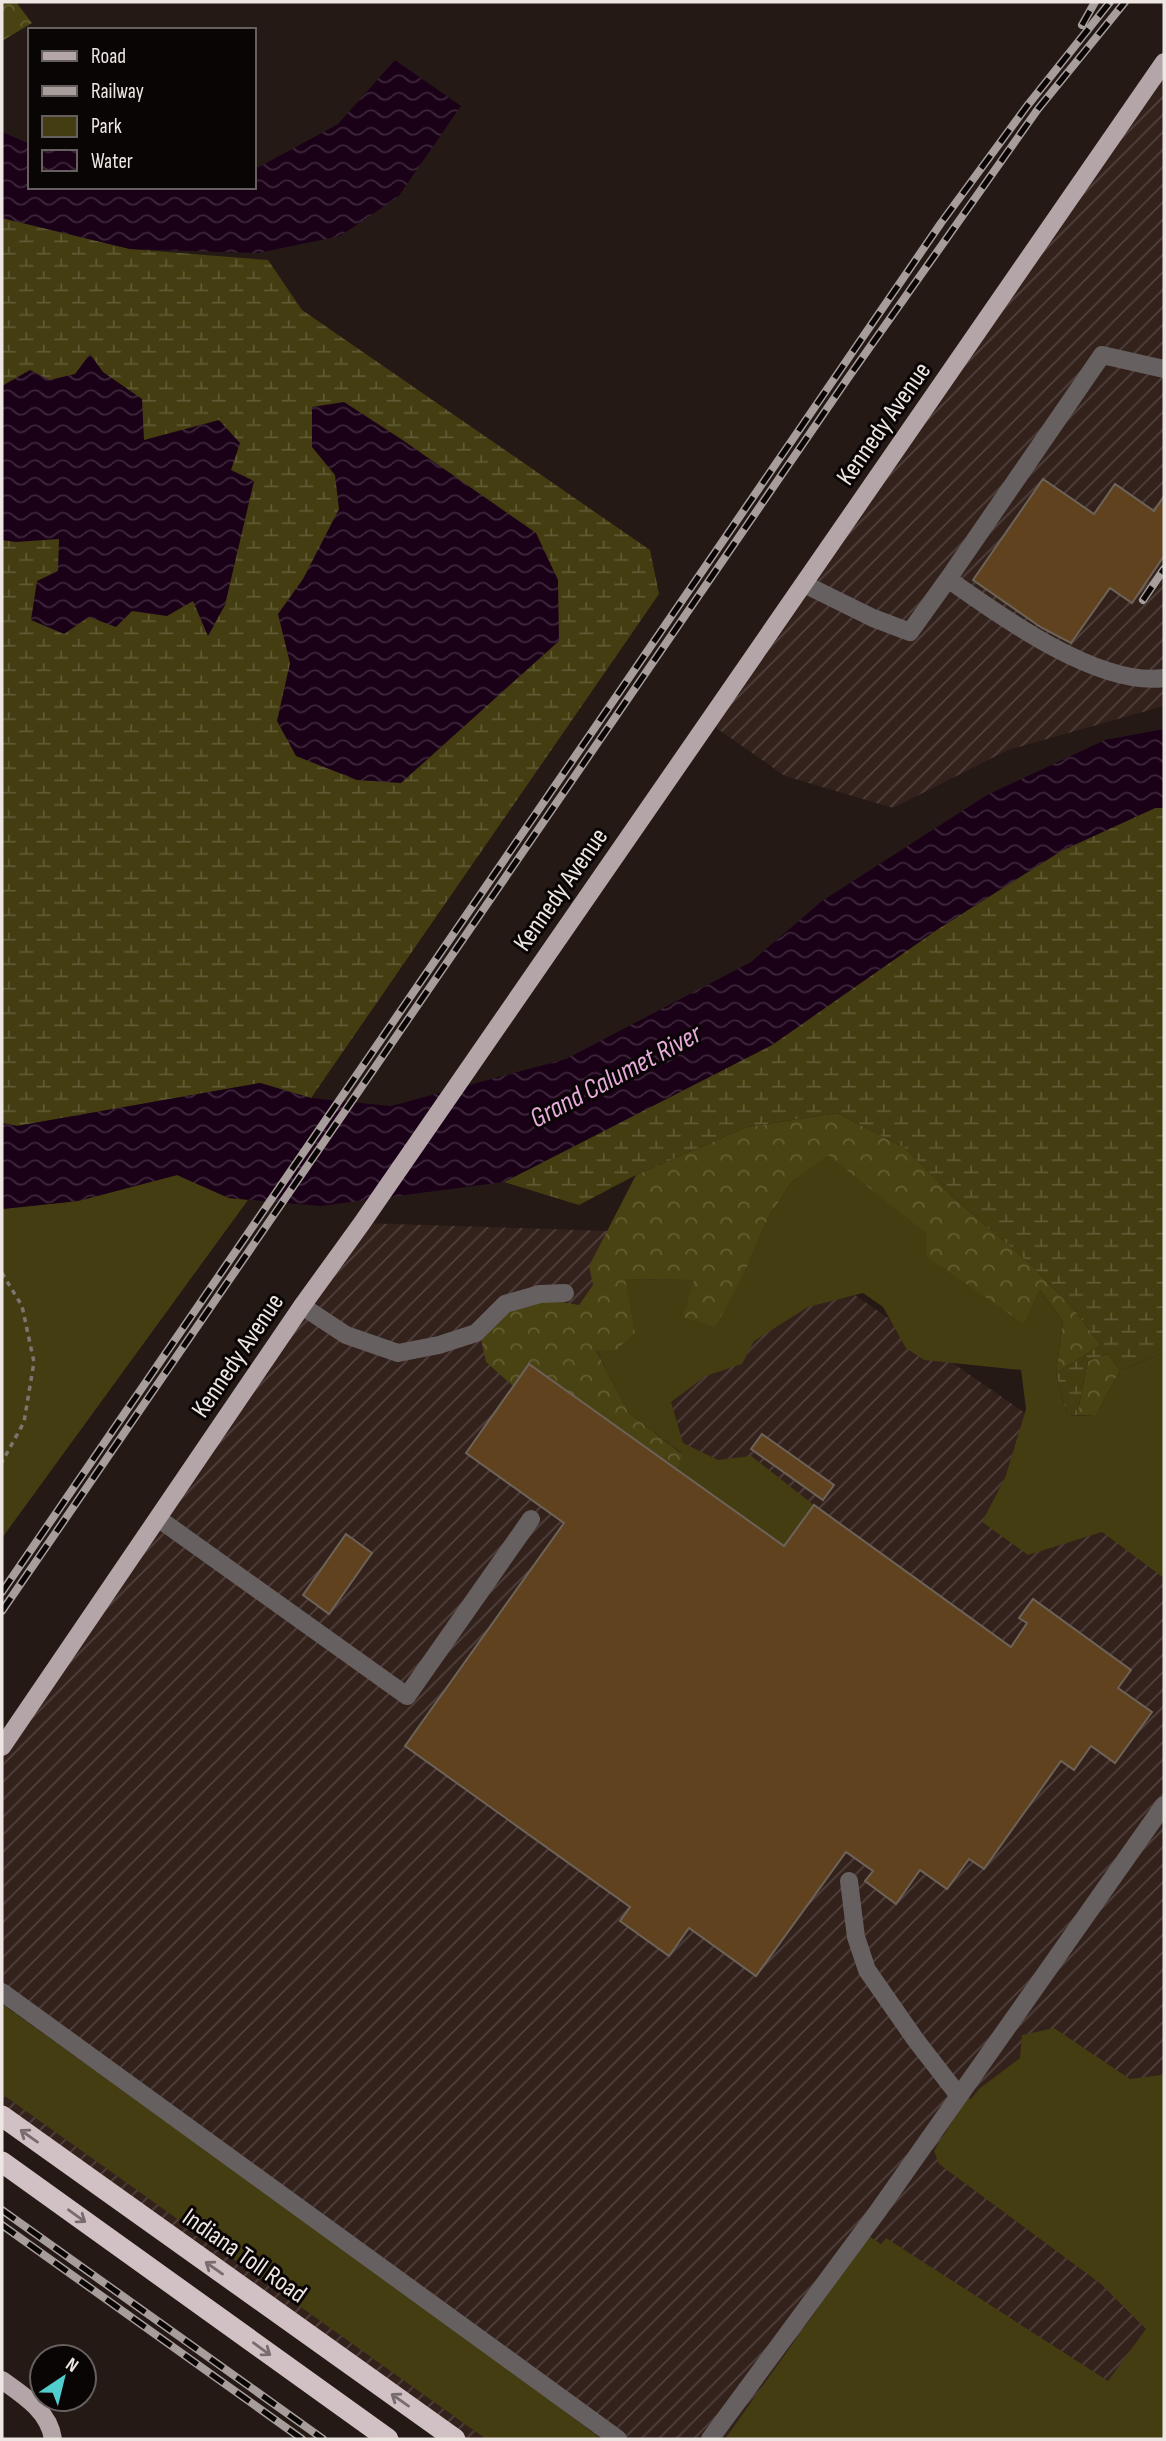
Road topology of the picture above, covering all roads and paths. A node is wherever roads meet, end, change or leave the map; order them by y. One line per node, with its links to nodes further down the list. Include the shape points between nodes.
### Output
1 (1164, 62): 4 (main road, Kennedy Avenue)
2 (1164, 369): 3 (lane, via 1102,355)
3 (948, 579): 4 (lane, via 910,632); 5 (lane, via 1015,627 1082,661 1141,680)
4 (804, 584): 8 (main road, Kennedy Avenue)
5 (1164, 678)
6 (2, 1273): 9 (path, via 22,1306 34,1362 24,1422)
7 (565, 1293): 8 (lane, via 540,1294 505,1304 476,1333 398,1353 346,1335)
8 (302, 1306): 10 (main road, Kennedy Avenue)
9 (2, 1462)
10 (159, 1519): 11 (lane, via 407,1696); 12 (main road, Kennedy Avenue)
11 (531, 1519)
12 (2, 1747)
13 (1164, 1805): 16 (lane)
14 (849, 1881): 16 (lane, via 856,1937 867,1970)
15 (2, 1992): 23 (lane)
16 (959, 2096): 24 (lane)
17 (2, 2116): 22 (highway, Indiana Toll Road, one-way to 17)
18 (2, 2162): 21 (highway, one-way to 21)
19 (2, 2380): 20 (main road, via 35,2403)
20 (52, 2439)
21 (388, 2439)
22 (455, 2439)
23 (618, 2439)
24 (710, 2439)

